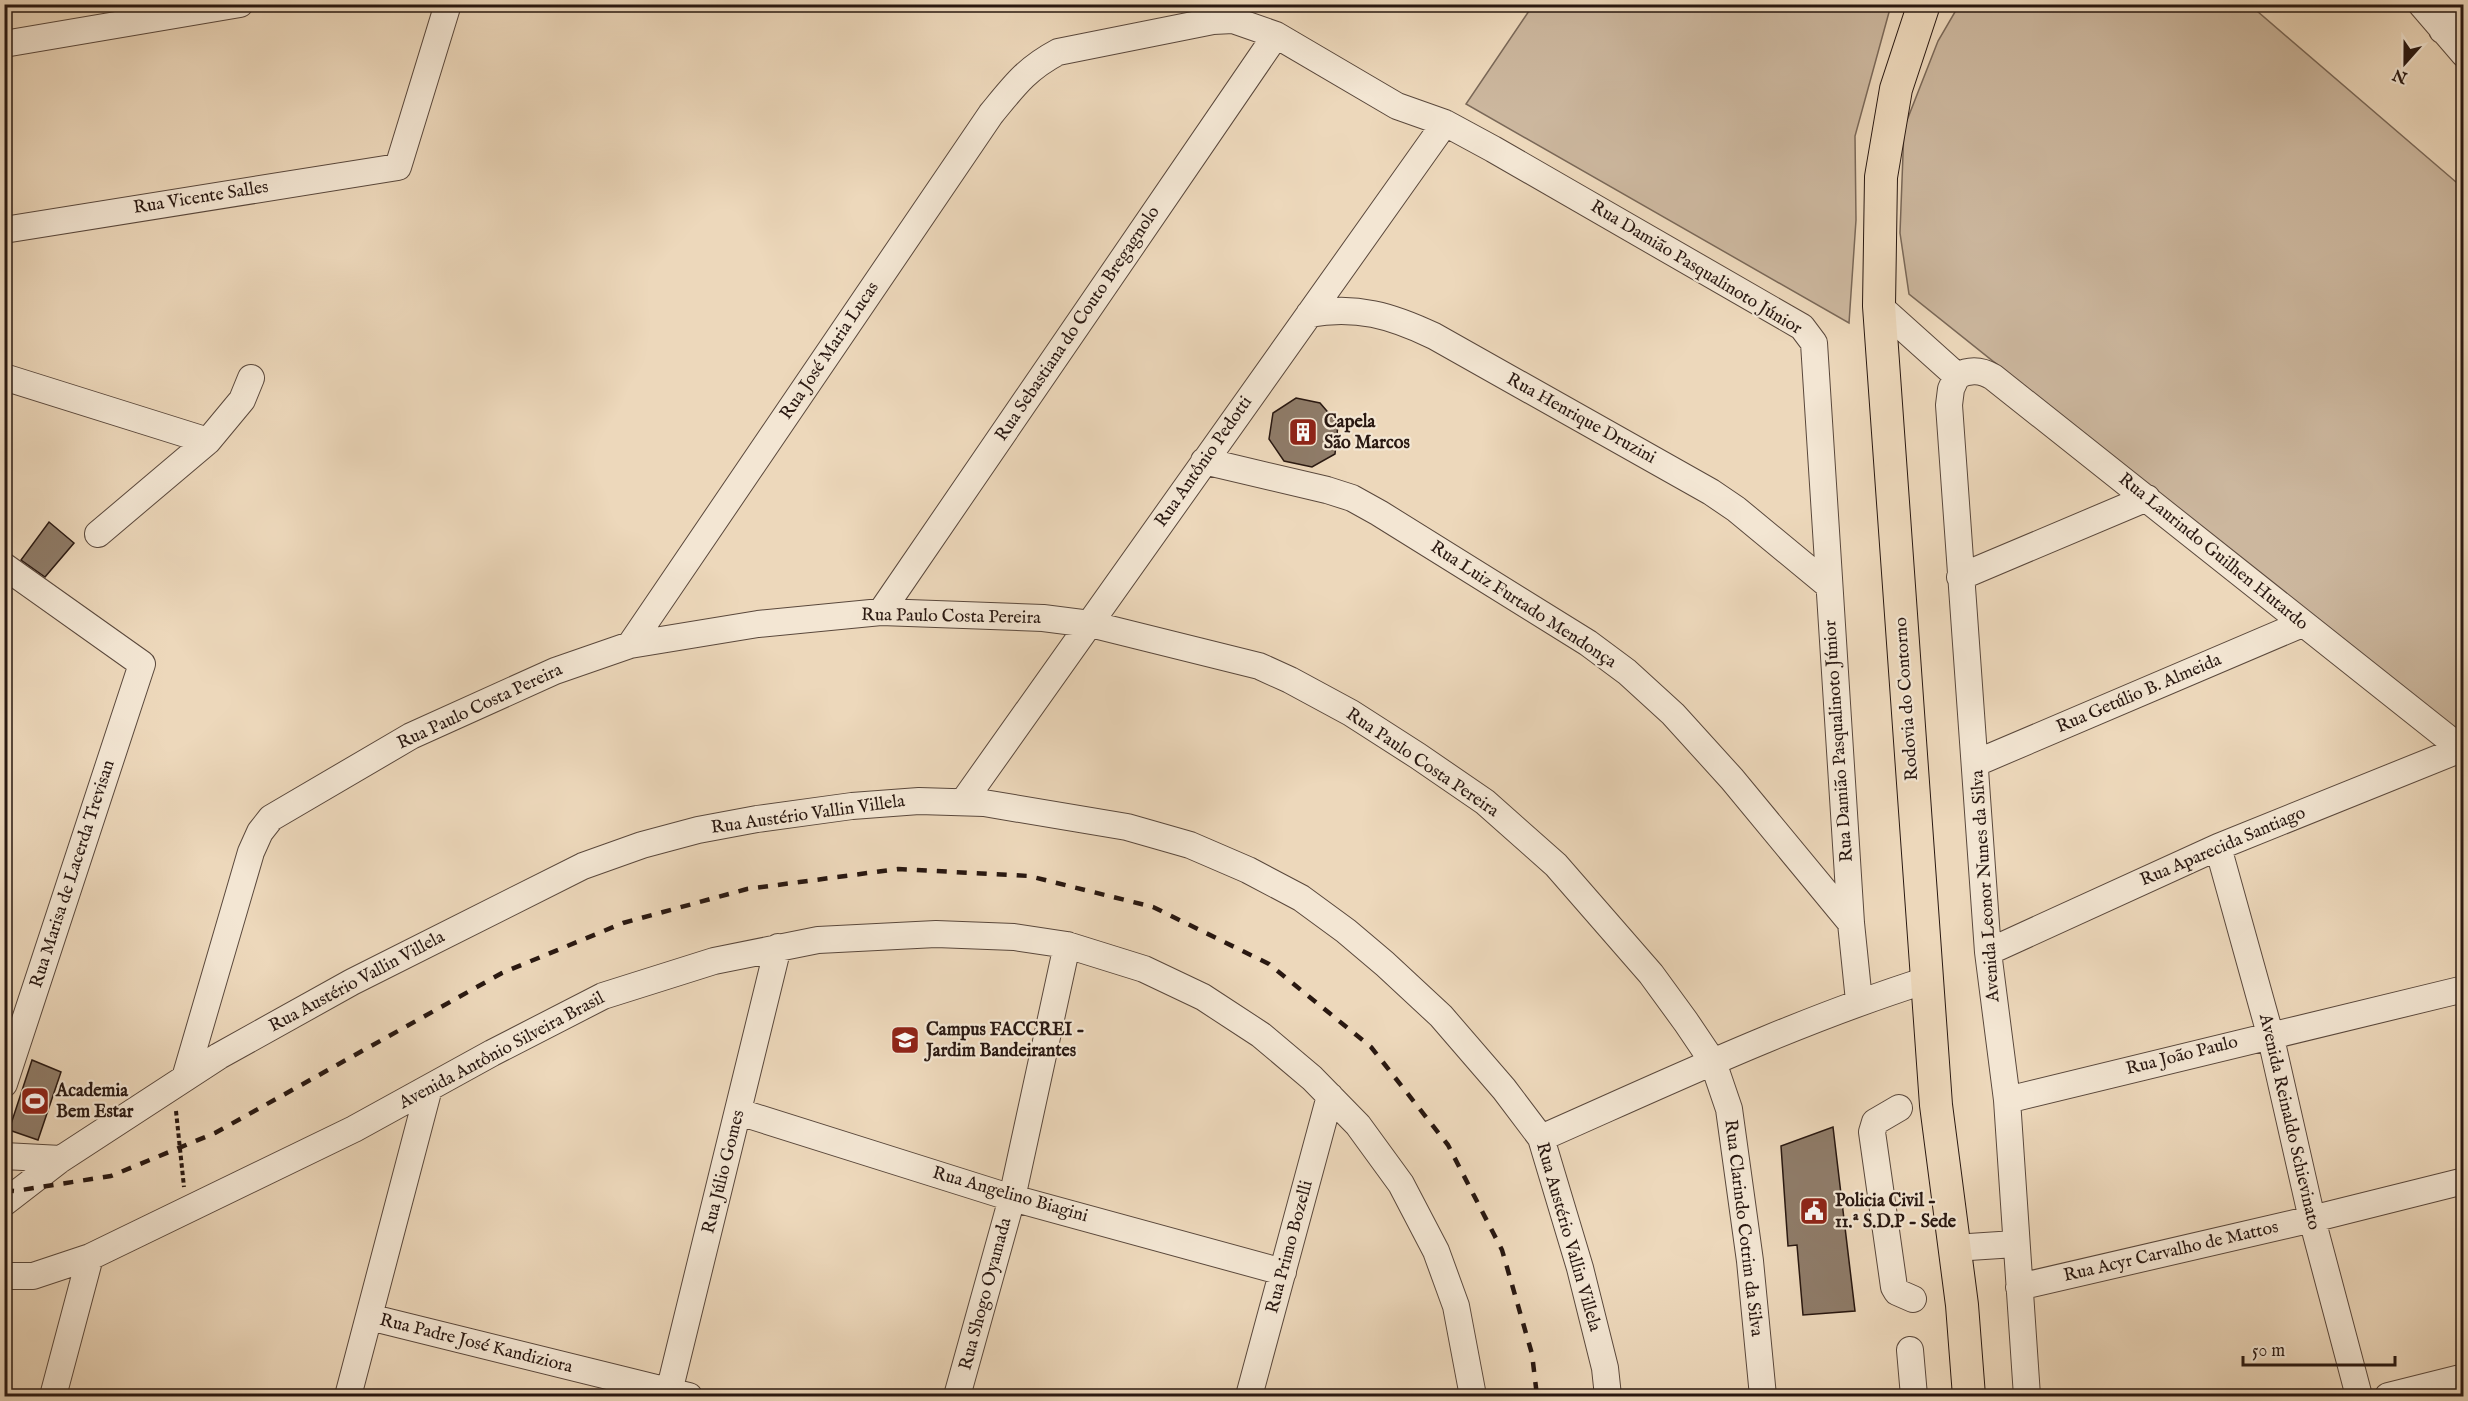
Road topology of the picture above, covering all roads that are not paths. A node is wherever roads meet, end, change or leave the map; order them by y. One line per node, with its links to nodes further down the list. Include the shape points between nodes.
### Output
1 (240, 4): 8 (street)
2 (448, 4): 12 (street, Rua Vicente Salles, via 398,167)
3 (1924, 4): 13 (main road, Rodovia do Contorno, via 1896,89 1881,177)
4 (2421, 4): 6 (street)
5 (2463, 11): 6 (street)
6 (2442, 30): 9 (street)
7 (1276, 35): 10 (street, Rua Damião Pasqualinoto Júnior, via 1233,20 1213,21 1079,46); 11 (street, Rua Damião Pasqualinoto Júnior, via 1396,106); 25 (street, Rua Sebastiana do Couto Bregagnolo)
8 (4, 44)
9 (2463, 54)
10 (1036, 63): 28 (street, Rua José Maria Lucas, via 991,114)
11 (1445, 123): 14 (street, Rua Antônio Pedotti); 24 (street, Rua Damião Pasqualinoto Júnior, via 1802,327 1814,343)
12 (4, 230)
13 (1879, 306): 15 (street); 37 (main road, Rodovia do Contorno)
14 (1309, 314): 19 (street, Rua Antônio Pedotti); 24 (street, Rua Henrique Druzini, via 1332,309 1380,315 1434,336 1711,492)
15 (1957, 376): 20 (street, Rua Laurindo Guilhen Hutardo, via 1975,370 1993,377); 23 (street, Avenida Leonor Nunes da Silva, via 1949,405)
16 (4, 377): 18 (street)
17 (251, 378): 18 (street, via 242,400)
18 (208, 441): 21 (street)
19 (1204, 461): 26 (street, Rua Antônio Pedotti); 33 (street, Rua Luiz Furtado Mendonça, via 1352,498 1588,643 1627,672 1672,714 1732,779)
20 (2147, 498): 23 (street); 27 (street, Rua Laurindo Guilhen Hutardo)
21 (98, 534)
22 (4, 566): 43 (street, Rua Marisa de Lacerda Trevisan, via 142,664)
23 (1960, 577): 30 (street, Avenida Leonor Nunes da Silva)
24 (1828, 585): 33 (street, Rua Damião Pasqualinoto Júnior)
25 (881, 612): 26 (street, Rua Paulo Costa Pereira, via 1021,617); 28 (street, Rua Paulo Costa Pereira, via 758,624)
26 (1090, 624): 31 (street, Rua Antônio Pedotti); 41 (street, Rua Paulo Costa Pereira, via 1259,666 1361,719 1485,802 1564,874 1651,974)
27 (2302, 624): 29 (street, Rua Laurindo Guilhen Hutardo); 30 (street, Rua Getúlio B. Almeida)
28 (630, 645): 42 (street, Rua Paulo Costa Pereira, via 555,671 411,736 271,818 251,852)
29 (2462, 750): 32 (street, Rua Aparecida Santiago)
30 (1976, 763): 36 (street, Avenida Leonor Nunes da Silva)
31 (963, 802): 42 (street, Rua Austério Vallin Villela, via 864,805 757,819 698,830 583,866 352,982); 49 (street, Rua Austério Vallin Villela, via 1127,827 1190,845 1300,898 1346,931 1441,1016)
32 (2218, 847): 36 (street, Rua Aparecida Santiago); 40 (street, Avenida Reinaldo Schievinato)
33 (1851, 923): 39 (street, Rua Damião Pasqualinoto Júnior)
34 (1067, 945): 35 (street, Avenida Antônio Silveira Brasil, via 1014,937 936,934 818,940); 45 (street, Avenida Antônio Silveira Brasil, via 1144,969 1203,997 1261,1035); 53 (street, Rua Shogo Oyamada)
35 (778, 947): 44 (street, Avenida Antônio Silveira Brasil, via 714,961 603,996); 48 (street, Rua Júlio Gomes)
36 (1988, 952): 46 (street, Avenida Leonor Nunes da Silva)
37 (1927, 980): 39 (street); 57 (main road, Rodovia do Contorno, via 1936,1105)
38 (2463, 989): 40 (street, Rua João Paulo)
39 (1859, 1001): 41 (street)
40 (2270, 1034): 46 (street, Rua João Paulo); 55 (street, Avenida Reinaldo Schievinato)
41 (1713, 1062): 49 (street); 73 (street, Rua Clarindo Cotrim da Silva, via 1729,1109 1738,1166)
42 (179, 1082): 51 (street, Rua Austério Vallin Villela)
43 (4, 1084)
44 (429, 1088): 58 (street, Avenida Antônio Silveira Brasil, via 354,1129); 63 (street)
45 (1330, 1096): 59 (street, Rua Primo Bozelli); 71 (street, Avenida Antônio Silveira Brasil, via 1358,1125 1401,1184 1436,1251 1456,1306)
46 (2007, 1100): 56 (street, Avenida Leonor Nunes da Silva)
47 (1899, 1108): 62 (street, via 1875,1122 1872,1132 1894,1287)
48 (739, 1112): 53 (street, Rua Angelino Biagini); 66 (street, Rua Júlio Gomes)
49 (1541, 1138): 72 (street, Rua Austério Vallin Villela, via 1580,1268 1605,1368)
50 (4, 1156): 51 (street)
51 (61, 1159): 54 (street, Rua Austério Vallin Villela)
52 (2463, 1180): 55 (street, Rua Acyr Carvalho de Mattos)
53 (1012, 1198): 59 (street, Rua Angelino Biagini); 69 (street, Rua Shogo Oyamada)
54 (4, 1203)
55 (2312, 1219): 61 (street, Rua Acyr Carvalho de Mattos); 77 (street, Avenida Reinaldo Schievinato)
56 (2015, 1245): 57 (street); 61 (street, Avenida Leonor Nunes da Silva)
57 (1954, 1248): 75 (main road, Rodovia do Contorno)
58 (90, 1257): 60 (street, Avenida Antônio Silveira Brasil, via 33,1276); 67 (street)
59 (1283, 1272): 70 (street, Rua Primo Bozelli)
60 (4, 1276)
61 (2019, 1287): 76 (street, Avenida Leonor Nunes da Silva)
62 (1913, 1299)
63 (369, 1317): 66 (street, Rua Padre José Kandiziora); 68 (street)
64 (1910, 1350): 74 (street)
65 (2463, 1377): 78 (street)
66 (675, 1395)
67 (53, 1396)
68 (348, 1396)
69 (957, 1396)
70 (1249, 1396)
71 (1473, 1396)
72 (1608, 1396)
73 (1763, 1396)
74 (1914, 1396)
75 (1969, 1396)
76 (2027, 1396)
77 (2359, 1396)
78 (2388, 1396)

